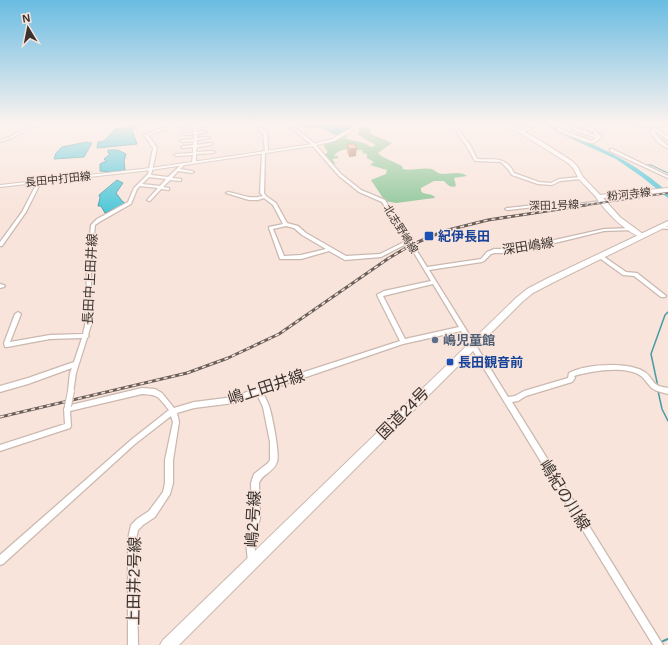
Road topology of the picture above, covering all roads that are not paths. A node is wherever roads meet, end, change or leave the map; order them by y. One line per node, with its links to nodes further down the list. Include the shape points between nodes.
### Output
1 (154, 153): 12 (street)
2 (194, 153): 9 (street); 10 (street)
3 (258, 153): 10 (street, 長田中打田線)
4 (266, 153): 30 (street, via 262,171 262,193)
5 (320, 153): 15 (street, 北志野嶋線)
6 (472, 153): 20 (street, via 476,160 502,161 513,174 539,183 552,184 559,180)
7 (555, 153): 20 (street, via 570,162)
8 (617, 153): 18 (street)
9 (176, 155)
10 (194, 162): 11 (street, 長田中打田線)
11 (183, 164): 12 (street, 長田中打田線); 13 (street)
12 (151, 169): 17 (street); 22 (street, 長田中打田線)
13 (177, 170): 14 (street); 19 (street)
14 (192, 172)
15 (338, 172): 16 (street); 36 (street, 北志野嶋線, via 363,193 384,201)
16 (346, 174)
17 (149, 176): 19 (street); 23 (street, 長田中上田井線)
18 (668, 177)
19 (169, 178): 21 (street); 25 (street)
20 (581, 178): 31 (street)
21 (180, 180)
22 (39, 182): 24 (street, 長田中打田線); 37 (street, via 24,212)
23 (139, 185): 25 (street); 45 (street, 長田中上田井線, via 130,202 93,225)
24 (0, 186)
25 (160, 188): 26 (street); 29 (street, via 151,198)
26 (168, 189)
27 (665, 190): 31 (main road, 粉河寺線)
28 (228, 193): 30 (street, via 248,200)
29 (159, 197)
30 (265, 198): 33 (street, via 275,204 284,223)
31 (600, 199): 32 (street, 深田1号線, via 562,207 543,205); 35 (main road, 粉河寺線)
32 (507, 209)
33 (287, 224): 38 (street, via 296,226 304,234); 38 (street, via 271,228 282,258 301,257)
34 (665, 226): 35 (highway, 国道24号)
35 (637, 232): 39 (highway, 国道24号); 40 (street, 深田嶋線, via 604,230 514,251 491,252 482,260)
36 (409, 241): 38 (street, via 388,253 369,257 346,258); 40 (street, 北志野嶋線)
37 (0, 245)
38 (330, 249)
39 (600, 256): 42 (street, via 625,274 636,274); 47 (highway, 国道24号, via 530,291)
40 (426, 269): 41 (street, 北志野嶋線)
41 (434, 282): 44 (street, 北志野嶋線); 46 (street, via 380,295)
42 (663, 296)
43 (18, 314): 45 (street, via 7,345 50,337)
44 (462, 329): 46 (street, 嶋上田井線); 47 (street, 北志野嶋線)
45 (86, 336): 48 (street, 長田中上田井線)
46 (403, 342): 50 (street, 嶋上田井線)
47 (472, 344): 52 (street, 嶋紀の川線); 57 (highway, 国道24号)
48 (76, 364): 49 (street); 53 (street, 長田中上田井線, bridge)
49 (0, 389)
50 (258, 391): 54 (street, 嶋上田井線, via 234,400 194,405); 57 (street, 嶋2号線, via 266,407 274,461 257,477 255,483 256,518 250,542)
51 (668, 391): 52 (street, via 658,388 644,374 634,370 592,369 572,374 570,380)
52 (507, 400): 58 (street, 嶋紀の川線)
53 (68, 408): 54 (street, via 142,391 160,395); 55 (street, 長田中上田井線, via 68,426)
54 (173, 411): 56 (street, 嶋上田井線, via 133,442); 59 (street, 上田井2号線, via 176,422 166,494 152,514 134,528 132,539)
55 (0, 448)
56 (0, 561)
57 (252, 562): 60 (highway, 国道24号)
58 (656, 641)
59 (133, 645)
60 (168, 645)

